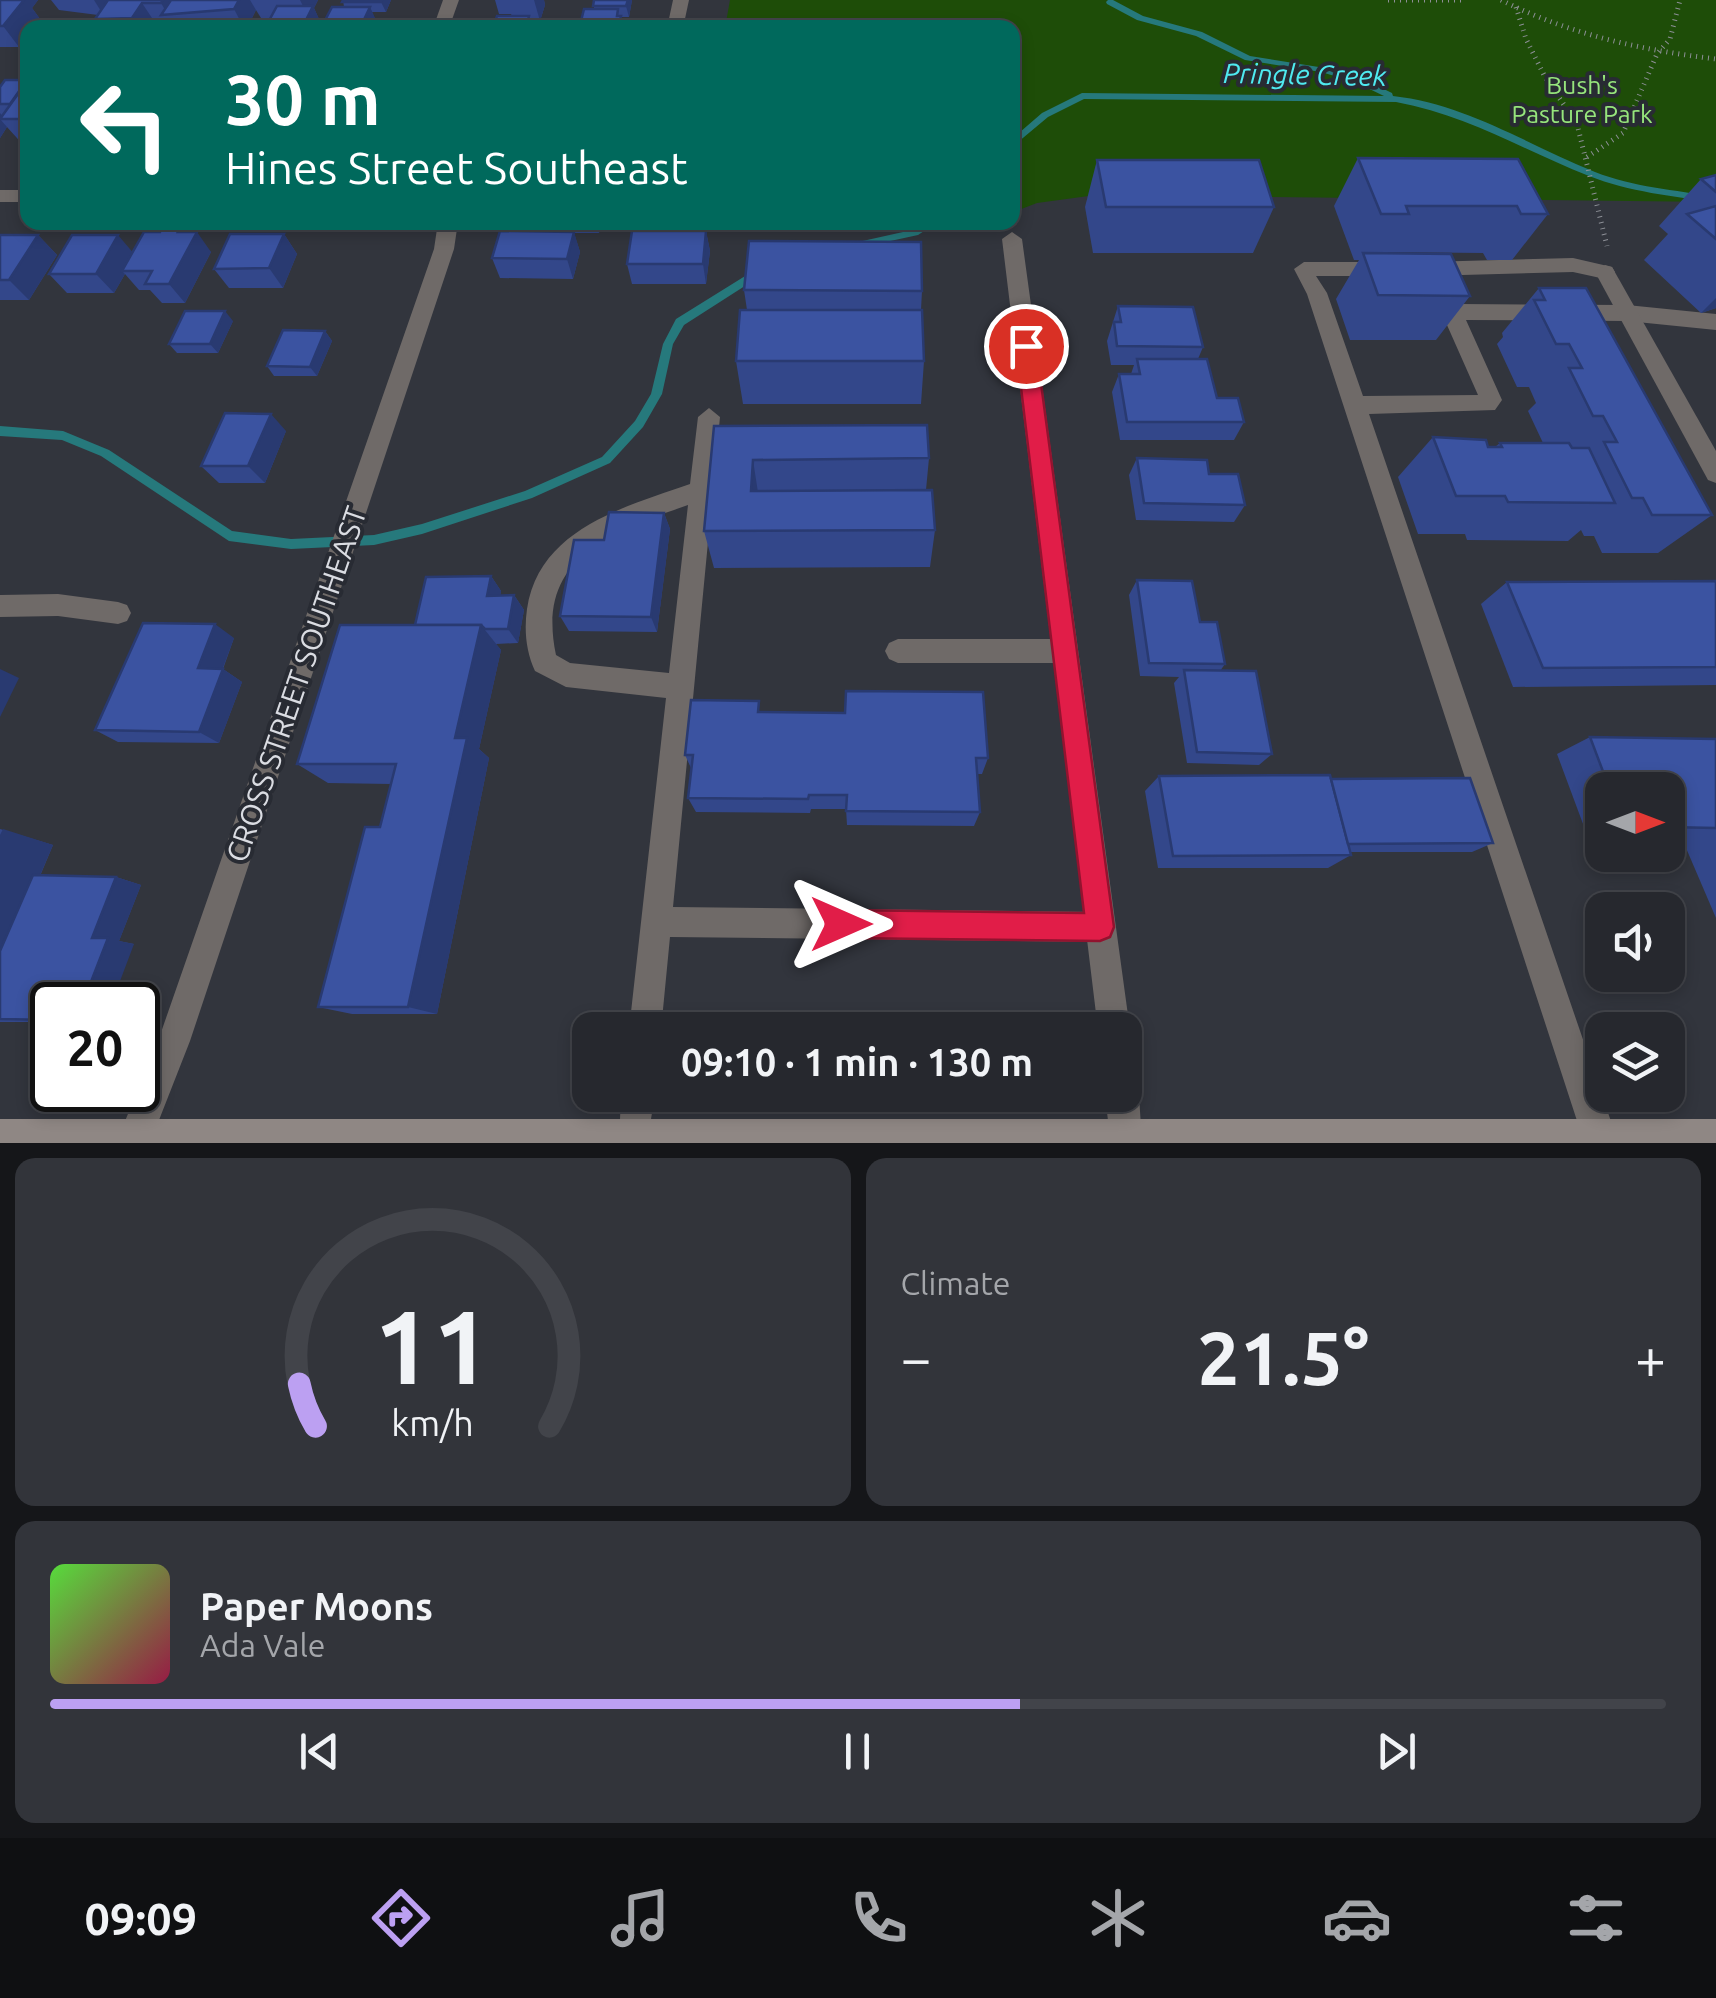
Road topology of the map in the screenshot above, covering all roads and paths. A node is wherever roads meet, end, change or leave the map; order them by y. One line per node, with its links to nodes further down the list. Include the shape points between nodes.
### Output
1 (1388, 0): 2 (path)
2 (1462, 0)
3 (1501, 0): 5 (path)
4 (1680, 0): 6 (path, via 1670,39)
5 (1516, 7): 6 (path); 8 (path, via 1545,77 1577,124)
6 (1657, 54): 7 (path); 8 (path, via 1623,133)
7 (1716, 58)
8 (1587, 157): 11 (path, via 1607,239)
9 (447, 230): 34 (street, CROSS STREET SOUTHEAST, via 174,1041)
10 (1012, 239): 20 (street)
11 (1605, 272): 12 (street); 14 (street, via 1573,265 1306,274)
12 (1627, 313): 13 (street); 14 (street, via 1459,312 1454,316 1491,400 1487,404); 16 (street)
13 (1716, 322)
14 (1354, 405): 30 (street)
15 (709, 417): 17 (street)
16 (1716, 473)
17 (702, 490): 22 (street); 22 (street, via 574,544 550,571 537,621 544,662 566,675)
18 (0, 606): 19 (street)
19 (118, 614)
20 (1065, 651): 21 (street); 24 (street)
21 (898, 652)
22 (681, 687): 23 (street)
23 (656, 922): 24 (street); 25 (street)
24 (1100, 927): 26 (street)
25 (647, 1012)
26 (1112, 1012)
27 (636, 1112): 32 (street)
28 (1124, 1112): 33 (street)
29 (0, 1136): 34 (main road)
30 (1600, 1136): 31 (main road); 33 (main road)
31 (1716, 1136)
32 (633, 1138): 33 (main road); 34 (main road)
33 (1127, 1138)
34 (134, 1140)

